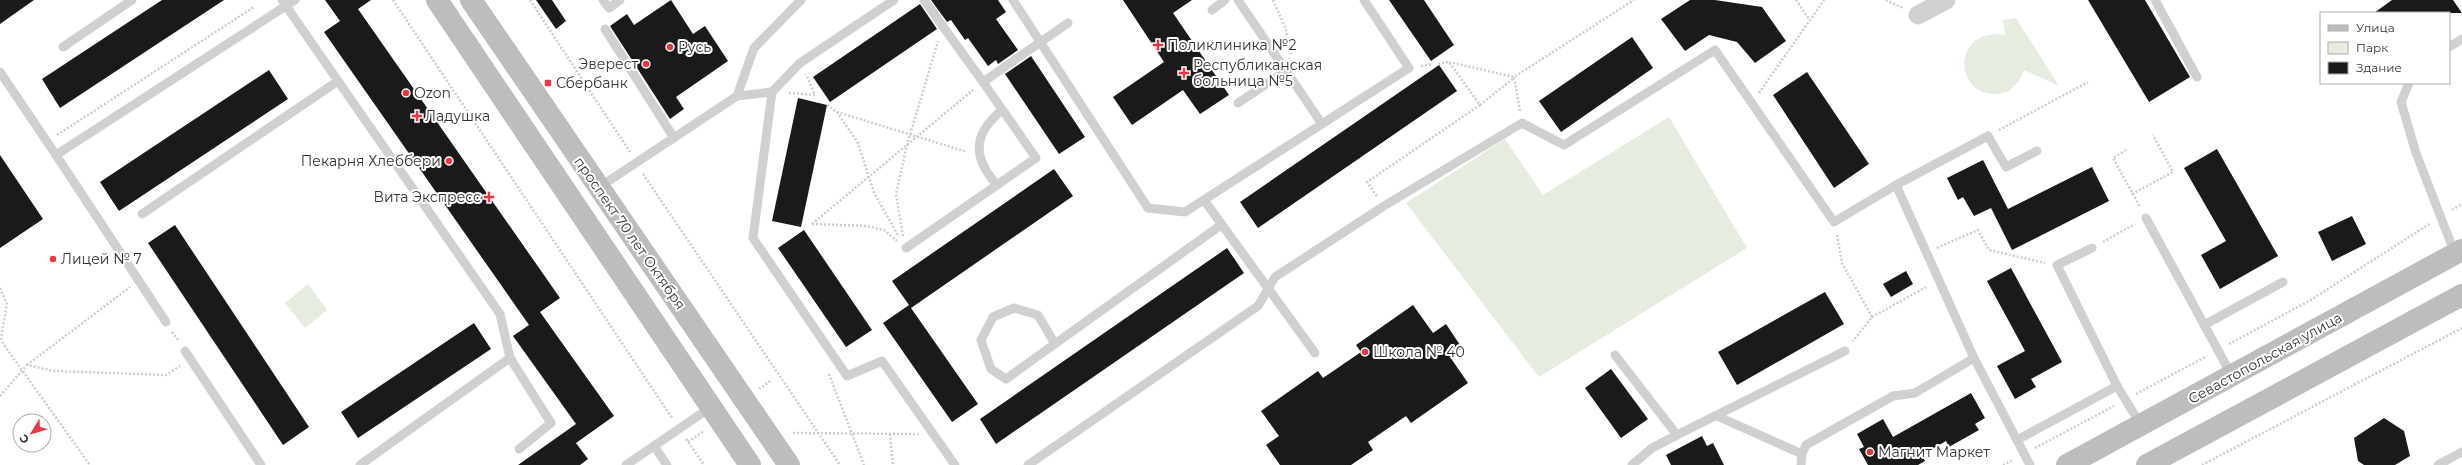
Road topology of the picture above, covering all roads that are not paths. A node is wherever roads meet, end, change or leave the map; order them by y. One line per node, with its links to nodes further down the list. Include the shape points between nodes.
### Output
1 (132, 0): 24 (lane)
2 (295, 0): 16 (lane)
3 (437, 0): 43 (main road, проспект 70 лет Октября)
4 (471, 0): 41 (main road, проспект 70 лет Октября)
5 (603, 0): 6 (lane, via 609,8)
6 (620, 0)
7 (801, 0): 32 (lane, via 754,48)
8 (894, 0): 31 (lane, via 800,63)
9 (924, 0): 29 (lane)
10 (1013, 0): 22 (lane)
11 (1225, 0): 17 (lane)
12 (1238, 0): 25 (lane)
13 (1364, 0): 35 (lane, via 1409,68)
14 (1946, 0): 18 (street)
15 (2155, 0): 27 (lane)
16 (284, 3): 28 (lane); 38 (lane)
17 (1212, 10)
18 (1918, 15)
19 (1068, 23): 22 (lane)
20 (604, 29): 36 (lane)
21 (2462, 39): 23 (lane)
22 (1041, 42): 29 (lane); 42 (lane, via 1148,208 1186,212)
23 (2450, 46)
24 (63, 47)
25 (1286, 71): 33 (lane); 35 (lane)
26 (0, 72): 38 (lane)
27 (2197, 77)
28 (338, 81): 44 (lane); 60 (lane, via 500,314)
29 (983, 82): 34 (lane)
30 (2409, 84): 49 (lane, via 2401,102 2416,153 2439,218)
31 (772, 92): 32 (lane); 81 (lane, via 753,238 847,376 882,361)
32 (737, 96): 36 (lane)
33 (1238, 103)
34 (1002, 110): 39 (lane, via 988,121 980,137 979,155 985,172); 39 (lane, via 1036,158)
35 (1322, 124): 42 (lane)
36 (674, 138): 41 (lane)
37 (2037, 151): 40 (lane, via 2006,167 1988,136)
38 (56, 155): 53 (lane)
39 (997, 185): 47 (lane)
40 (1896, 185): 51 (lane, via 1834,222 1715,50 1564,145 1522,123 1384,206 1275,277); 61 (lane)
41 (598, 188): 43 (main road); 64 (main road, проспект 70 лет Октября)
42 (1204, 200): 46 (lane)
43 (575, 204): 65 (main road, проспект 70 лет Октября)
44 (142, 214)
45 (2146, 218): 54 (lane)
46 (1221, 225): 51 (lane); 55 (lane)
47 (906, 248)
48 (2092, 248): 63 (lane, via 2057,265)
49 (2458, 252): 62 (main road, Севастопольская улица)
50 (2283, 282): 54 (lane)
51 (1268, 290): 58 (lane); 74 (lane, via 1258,306)
52 (2462, 295): 86 (main road)
53 (166, 322)
54 (2204, 325): 62 (lane)
55 (1055, 344): 55 (lane, via 1006,379 991,369 981,340 993,317 1014,308 1038,315)
56 (185, 351): 75 (lane)
57 (1845, 351): 66 (lane)
58 (1315, 353)
59 (1616, 355): 68 (lane)
60 (510, 358): 71 (lane, via 552,423); 76 (lane)
61 (1974, 358): 69 (lane); 73 (lane, via 1915,392 1893,396 1840,425 1806,445)
62 (2232, 376): 67 (main road, Севастопольская улица)
63 (2117, 386): 67 (lane); 69 (lane)
64 (738, 388): 65 (main road); 80 (main road, проспект 70 лет Октября)
65 (711, 407): 70 (lane); 79 (main road, проспект 70 лет Октября)
66 (1717, 416): 68 (lane); 73 (lane)
67 (2141, 426): 85 (main road, Севастопольская улица)
68 (1676, 435): 82 (lane, via 1652,448)
69 (2017, 440): 84 (lane)
70 (654, 446): 77 (lane); 78 (lane)
71 (519, 449)
72 (2462, 452): 87 (lane)
73 (1802, 454): 83 (lane)
74 (1034, 463)
75 (261, 465)
76 (360, 465)
77 (626, 465)
78 (667, 465)
79 (750, 465)
80 (789, 465)
81 (955, 465)
82 (1632, 465)
83 (1801, 465)
84 (2030, 465)
85 (2067, 465)
86 (2147, 465)
87 (2438, 465)

